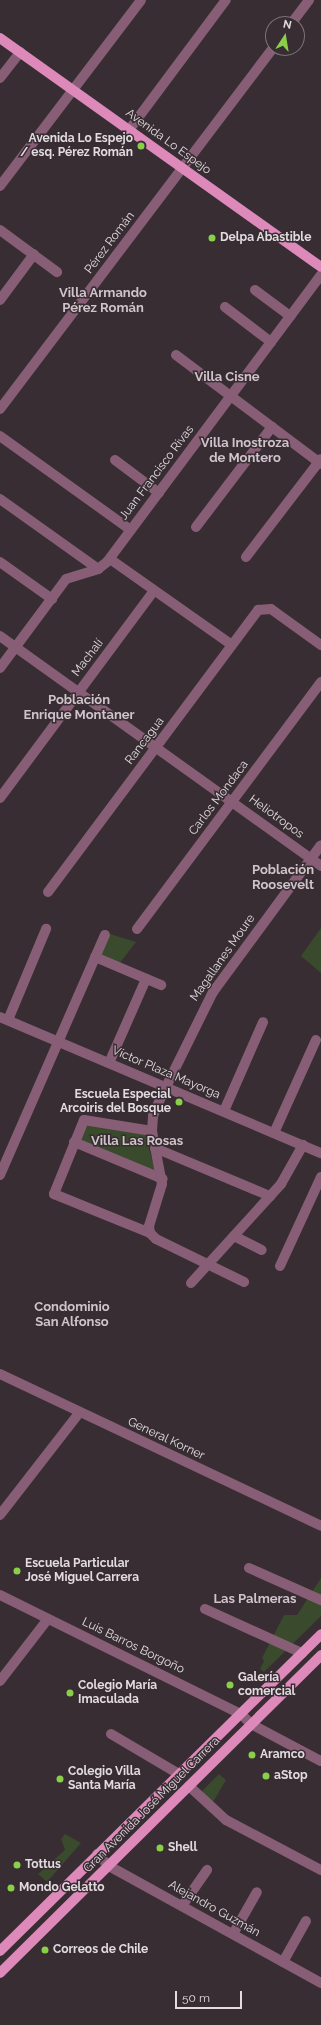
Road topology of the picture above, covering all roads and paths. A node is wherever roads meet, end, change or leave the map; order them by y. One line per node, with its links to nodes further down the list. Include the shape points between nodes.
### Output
1 (141, 0): 9 (street)
2 (226, 0): 10 (street)
3 (309, 0): 4 (street)
4 (297, 16)
5 (0, 38): 6 (main road, Avenida Lo Espejo)
6 (20, 52): 8 (street); 9 (main road, Avenida Lo Espejo)
7 (267, 56): 11 (street, Pérez Román)
8 (0, 78)
9 (73, 90): 10 (main road, Avenida Lo Espejo); 12 (street)
10 (129, 130): 11 (main road, Avenida Lo Espejo)
11 (183, 168): 15 (main road, Avenida Lo Espejo); 25 (street, Pérez Román)
12 (0, 186)
13 (0, 230): 14 (street)
14 (34, 254): 16 (street); 19 (street)
15 (321, 267)
16 (57, 272)
17 (321, 275): 21 (street, Juan Francisco Rivas)
18 (255, 290): 21 (street)
19 (0, 300)
20 (225, 307): 22 (street)
21 (290, 316): 22 (street, Juan Francisco Rivas)
22 (271, 342): 24 (street, Juan Francisco Rivas)
23 (176, 355): 24 (street)
24 (232, 395): 26 (street); 30 (street, Juan Francisco Rivas)
25 (0, 409)
26 (272, 427): 29 (street); 32 (street)
27 (0, 436): 33 (street)
28 (115, 460): 30 (street)
29 (320, 462): 34 (street)
30 (159, 493): 33 (street, Juan Francisco Rivas)
31 (0, 499): 37 (street)
32 (196, 527)
33 (131, 530): 35 (street, Juan Francisco Rivas)
34 (246, 557)
35 (110, 559): 37 (street, Juan Francisco Rivas); 38 (street)
36 (0, 562): 39 (street)
37 (98, 569): 39 (street, Juan Francisco Rivas, via 69,577)
38 (154, 591): 41 (street); 46 (street, Machalí)
39 (52, 599): 43 (street, Juan Francisco Rivas)
40 (0, 636): 43 (street, Heliotropos)
41 (232, 645): 42 (street, Rancagua, via 255,613 264,608 271,609); 47 (street, Rancagua)
42 (321, 645)
43 (16, 647): 44 (street, Juan Francisco Rivas); 46 (street, Heliotropos)
44 (0, 668)
45 (321, 682): 49 (street, Carlos Mondaca)
46 (79, 692): 47 (street, Heliotropos); 48 (street, Machalí)
47 (156, 747): 49 (street, Heliotropos); 53 (street, Rancagua)
48 (0, 798)
49 (233, 802): 51 (street, Heliotropos); 55 (street, Carlos Mondaca)
50 (321, 845): 51 (street, Magallanes Moure)
51 (311, 858): 52 (street, Heliotropos); 65 (street, Magallanes Moure, via 213,992)
52 (321, 866)
53 (48, 892)
54 (46, 929): 60 (street)
55 (137, 929)
56 (105, 935): 57 (street)
57 (95, 957): 58 (street); 63 (street)
58 (146, 979): 59 (street); 64 (street)
59 (160, 985)
60 (4, 1018): 63 (street, Víctor Plaza Mayorga)
61 (262, 1022): 66 (street)
62 (316, 1040): 68 (street)
63 (57, 1041): 64 (street, Víctor Plaza Mayorga); 73 (street)
64 (109, 1063): 65 (street, Víctor Plaza Mayorga)
65 (166, 1087): 66 (street, Víctor Plaza Mayorga); 67 (street, Magallanes Moure, via 154,1116)
66 (224, 1111): 68 (street, Víctor Plaza Mayorga)
67 (152, 1131): 69 (street, via 84,1120); 71 (street, Magallanes Moure)
68 (274, 1133): 70 (street, Víctor Plaza Mayorga)
69 (74, 1142): 76 (street); 78 (street, via 54,1194)
70 (303, 1145): 72 (street, Víctor Plaza Mayorga); 77 (street, via 291,1170)
71 (155, 1148): 76 (street, Magallanes Moure); 77 (street)
72 (321, 1153)
73 (2, 1163): 74 (street)
74 (0, 1175)
75 (321, 1177): 82 (street)
76 (162, 1179): 78 (street, Magallanes Moure)
77 (270, 1196): 79 (street)
78 (150, 1233): 81 (street, via 156,1239)
79 (234, 1236): 80 (street); 81 (street)
80 (262, 1250)
81 (209, 1263): 83 (street); 84 (street)
82 (280, 1266)
83 (244, 1282)
84 (191, 1283)
85 (0, 1374): 86 (street, General Korner)
86 (80, 1412): 87 (street); 88 (street, General Korner)
87 (0, 1515)
88 (321, 1526)
89 (248, 1568): 91 (street)
90 (0, 1596): 93 (street, Luis Barros Borgoño)
91 (321, 1600)
92 (205, 1609): 95 (street)
93 (48, 1619): 97 (street); 98 (street, Luis Barros Borgoño)
94 (321, 1634): 95 (main road, Gran Avenida José Miguel Carrera)
95 (302, 1653): 98 (main road, Gran Avenida José Miguel Carrera)
96 (321, 1655): 99 (main road, Gran Avenida José Miguel Carrera)
97 (0, 1681)
98 (241, 1714): 99 (street, Luis Barros Borgoño); 102 (main road, Gran Avenida José Miguel Carrera)
99 (251, 1724): 101 (street, Luis Barros Borgoño); 103 (main road, Gran Avenida José Miguel Carrera)
100 (112, 1734): 102 (street)
101 (321, 1761)
102 (179, 1774): 104 (main road, Gran Avenida José Miguel Carrera)
103 (189, 1786): 105 (main road, Gran Avenida José Miguel Carrera); 107 (street, via 226,1820)
104 (97, 1854): 105 (street, Alejandro Guzmán); 112 (main road, Gran Avenida José Miguel Carrera)
105 (109, 1866): 109 (street, Alejandro Guzmán); 114 (main road, Gran Avenida José Miguel Carrera)
106 (207, 1870): 109 (street)
107 (321, 1870)
108 (257, 1892): 111 (street)
109 (182, 1906): 111 (street, Alejandro Guzmán)
110 (306, 1921): 113 (street)
111 (232, 1934): 113 (street, Alejandro Guzmán)
112 (0, 1951)
113 (283, 1962): 115 (street, Alejandro Guzmán)
114 (0, 1973)
115 (321, 1983)

